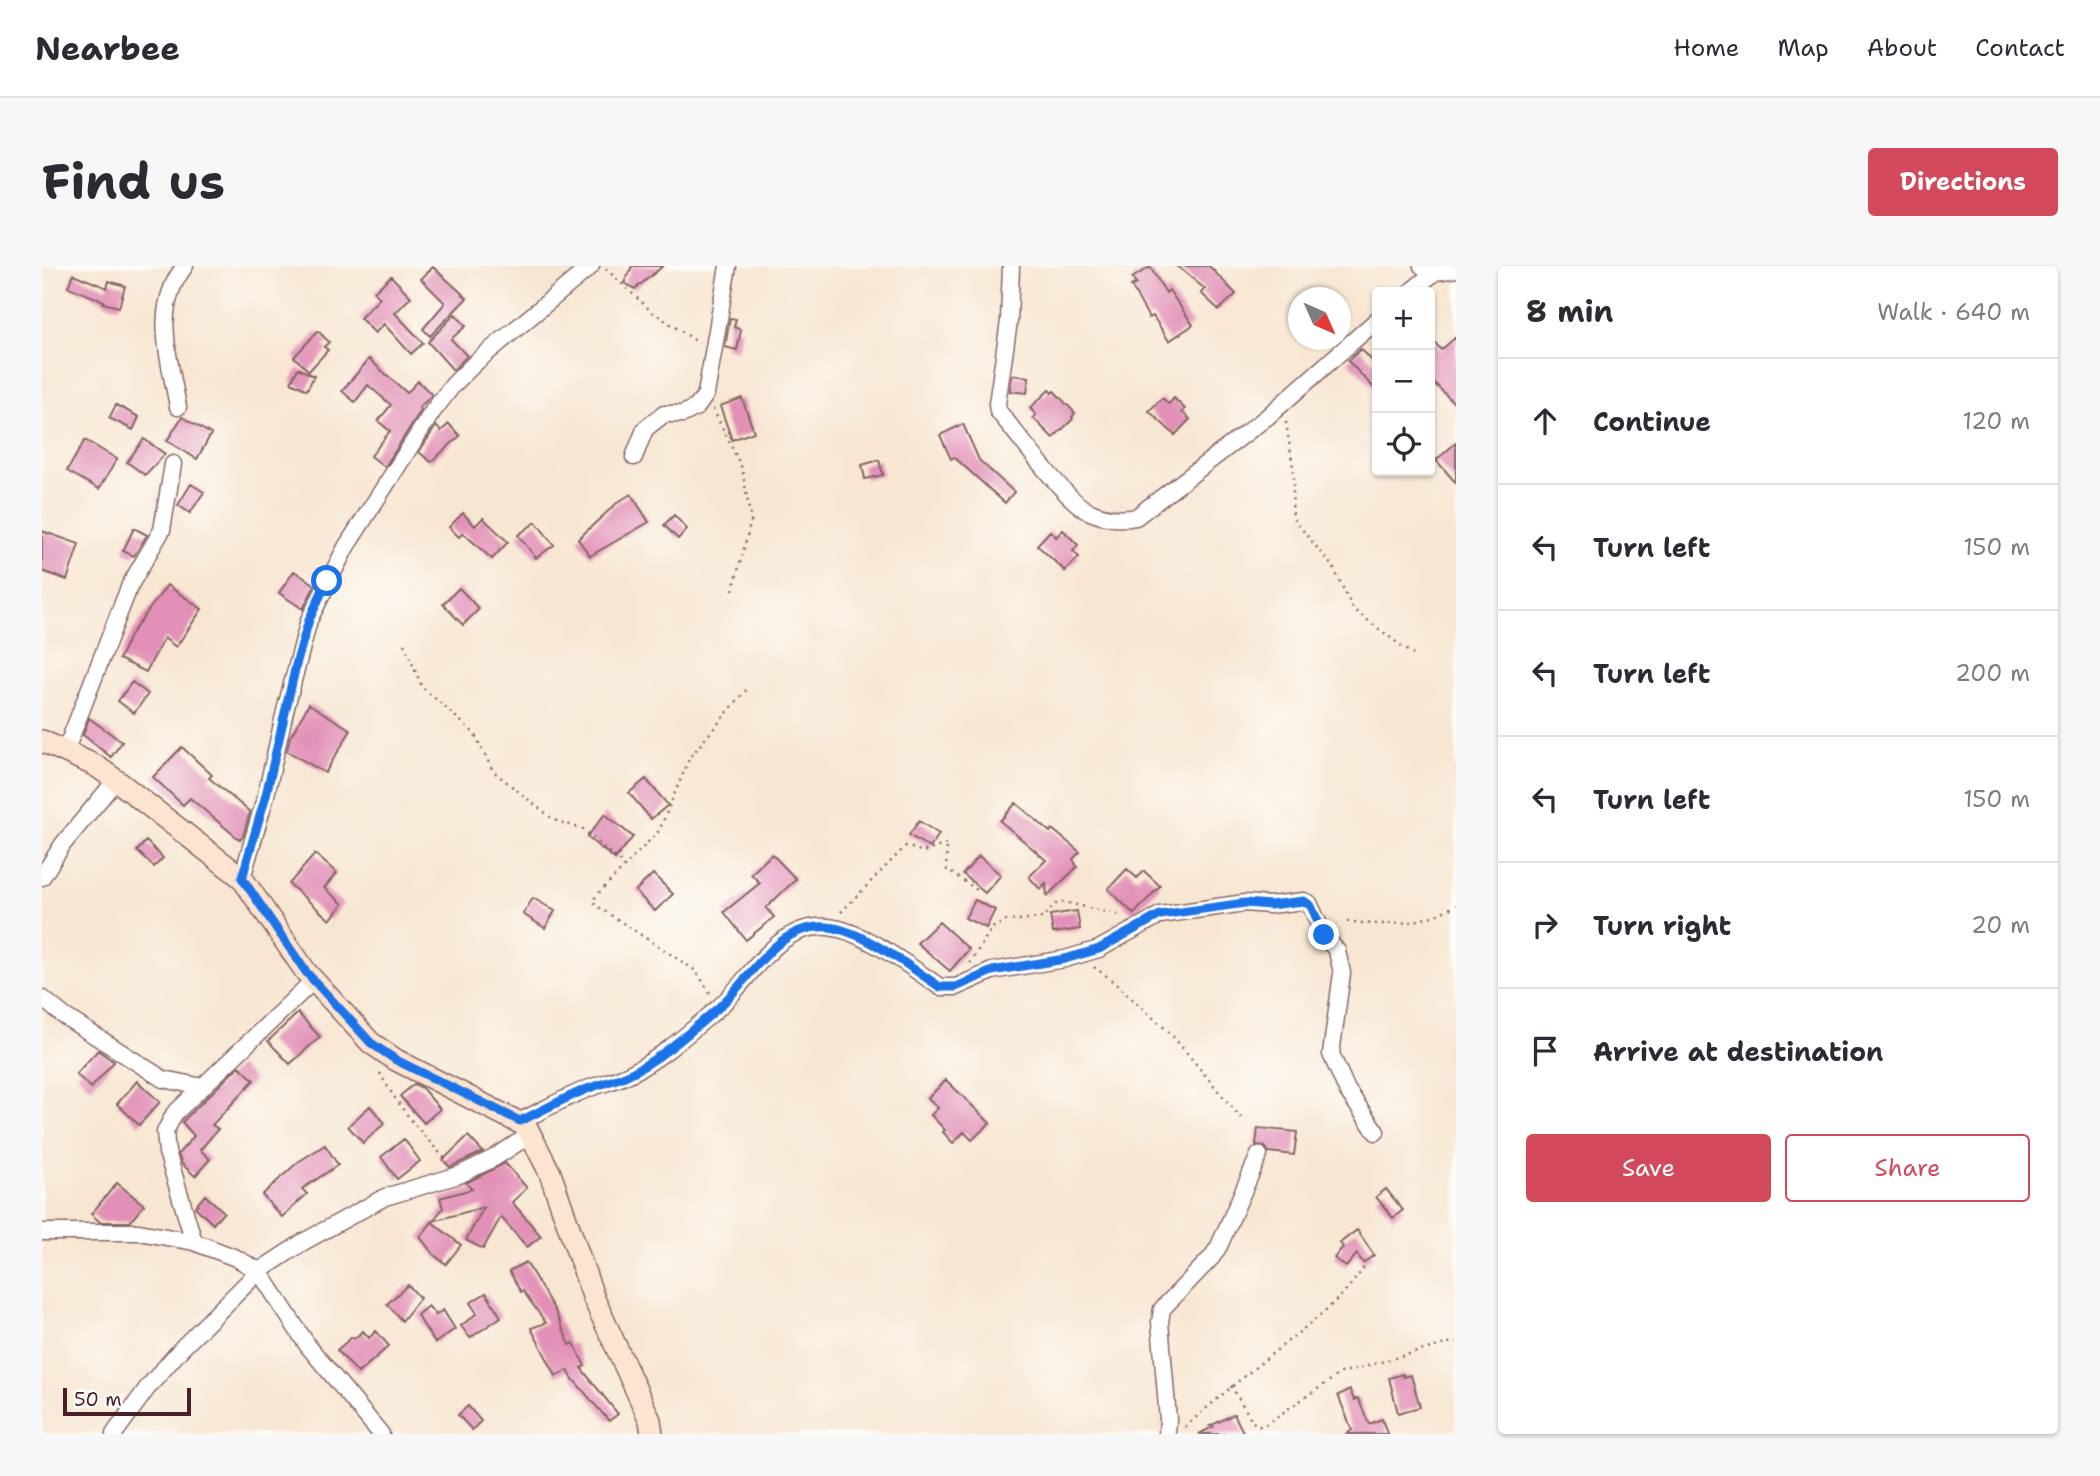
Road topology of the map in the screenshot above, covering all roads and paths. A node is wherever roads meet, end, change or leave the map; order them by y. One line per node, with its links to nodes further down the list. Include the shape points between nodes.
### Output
1 (185, 266): 13 (street, via 167,297 164,323)
2 (592, 266): 25 (street, via 453,385 346,547 309,620)
3 (602, 266): 10 (path, via 651,310)
4 (728, 266): 10 (street)
5 (1011, 266): 12 (street, via 998,411 1072,500 1088,511 1121,520 1136,517)
6 (1428, 269): 7 (street); 8 (street)
7 (1456, 269)
8 (1414, 287)
9 (1372, 324): 12 (street)
10 (713, 353): 11 (street)
11 (706, 394): 14 (street, via 697,407 684,414 664,414 645,429); 16 (path, via 742,468 751,521)
12 (1284, 401): 18 (path, via 1295,521 1332,567 1353,609)
13 (178, 407)
14 (634, 457)
15 (173, 464): 21 (street, via 162,530 130,585)
16 (733, 590)
17 (404, 644): 23 (path, via 422,687 474,733 493,772 554,820 583,829)
18 (1413, 654)
19 (747, 689): 23 (path, via 690,757 659,831)
20 (42, 741): 21 (street)
21 (65, 752): 22 (street)
22 (116, 780): 24 (street); 25 (street)
23 (624, 865): 35 (path, via 594,903 696,971)
24 (42, 877)
25 (242, 878): 32 (street)
26 (977, 890): 30 (path, via 946,869 947,844 923,852 906,846)
27 (1456, 905): 28 (path, via 1410,923 1378,926)
28 (1347, 921)
29 (1149, 922): 31 (street); 33 (path, via 1058,903 1042,918 1006,921 988,931); 40 (street, via 1160,915 1245,903 1309,903 1337,951 1342,973 1331,1054 1347,1090)
30 (826, 927): 33 (street, via 849,931 940,987); 35 (street, via 794,932 766,954)
31 (1077, 956): 33 (street, via 992,971); 38 (path, via 1108,977 1170,1033)
32 (314, 980): 36 (street); 37 (street)
33 (956, 987)
34 (42, 998): 37 (street, via 163,1079)
35 (719, 1007): 39 (street, via 653,1059 585,1090)
36 (371, 1043): 39 (street); 42 (path, via 390,1093)
37 (203, 1087): 44 (street, via 174,1114 164,1132)
38 (1241, 1118)
39 (525, 1128): 42 (street, via 494,1158); 51 (street, via 550,1173 594,1299 650,1420)
40 (1376, 1132)
41 (1259, 1156): 52 (street, via 1212,1257 1162,1308)
42 (459, 1175): 46 (street, via 385,1197)
43 (42, 1232): 44 (street, via 139,1232)
44 (194, 1242): 46 (street)
45 (1366, 1264): 48 (path, via 1333,1305)
46 (259, 1271): 49 (street, via 182,1348); 50 (street, via 308,1346)
47 (1456, 1341): 48 (path, via 1340,1373 1263,1426 1253,1422)
48 (1231, 1386): 53 (path)
49 (114, 1434)
50 (381, 1434)
51 (652, 1434)
52 (1167, 1434)
53 (1177, 1434)

